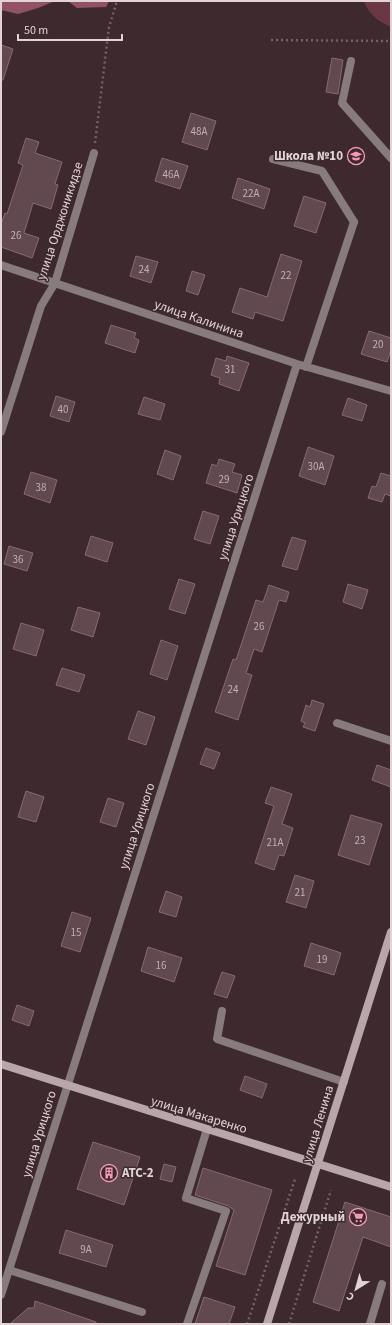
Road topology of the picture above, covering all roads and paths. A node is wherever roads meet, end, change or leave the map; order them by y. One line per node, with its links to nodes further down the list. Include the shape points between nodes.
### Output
1 (117, 1): 5 (path, via 109,27)
2 (271, 40): 3 (path)
3 (391, 41)
4 (351, 61): 6 (street, via 342,103)
5 (94, 153): 9 (street, улица Орджоникидзе)
6 (391, 158)
7 (273, 159): 11 (street, via 322,171 354,222)
8 (1, 265): 9 (street, улица Калинина)
9 (55, 283): 10 (street, улица Калинина); 13 (street, улица Орджоникидзе, via 41,306)
10 (297, 364): 11 (street, улица Калинина); 20 (street, улица Урицкого)
11 (306, 367): 12 (street, улица Калинина)
12 (391, 392)
13 (1, 432)
14 (337, 723): 15 (street)
15 (391, 742)
16 (391, 932): 19 (street, улица Ленина)
17 (222, 1011): 19 (street, via 217,1040)
18 (1, 1064): 20 (street, улица Макаренко)
19 (344, 1082): 22 (street, улица Ленина)
20 (67, 1085): 21 (street, улица Макаренко); 26 (street, улица Урицкого)
21 (207, 1129): 22 (street, улица Макаренко); 30 (street, via 186,1198 226,1211)
22 (318, 1164): 24 (street, улица Макаренко); 32 (street, улица Ленина)
23 (295, 1179): 31 (path)
24 (391, 1187)
25 (331, 1190): 33 (path)
26 (9, 1270): 28 (street, улица Урицкого); 29 (street)
27 (382, 1284): 34 (street)
28 (1, 1295)
29 (142, 1312)
30 (187, 1324)
31 (247, 1324)
32 (267, 1324)
33 (289, 1324)
34 (370, 1324)

